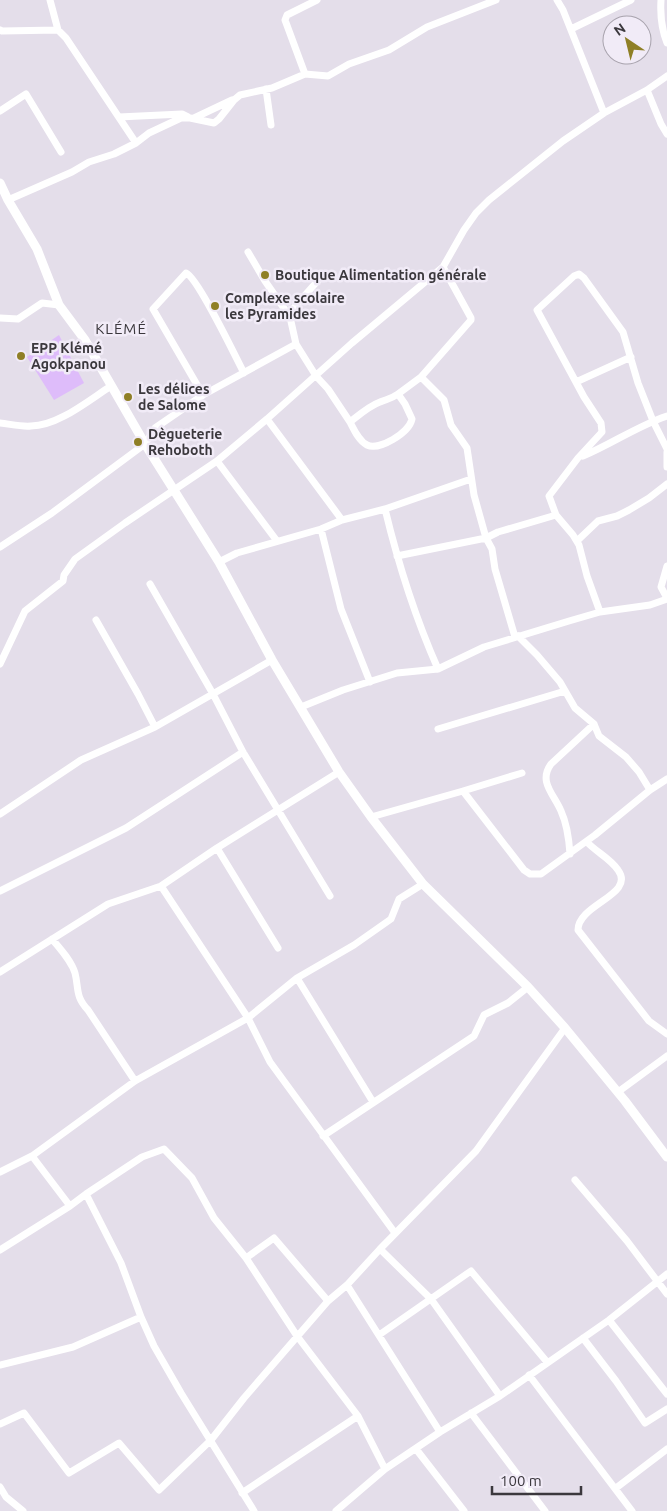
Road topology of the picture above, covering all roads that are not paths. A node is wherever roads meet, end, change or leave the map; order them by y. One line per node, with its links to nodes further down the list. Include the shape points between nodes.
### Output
1 (50, 0): 9 (street)
2 (317, 0): 11 (street, via 287,15 285,20)
3 (496, 0): 11 (street, via 427,27 389,50 349,64 328,76)
4 (557, 0): 7 (street)
5 (631, 0): 7 (street)
6 (661, 0): 10 (street, via 661,22)
7 (571, 29): 17 (street)
8 (0, 30): 9 (street)
9 (58, 30): 18 (street)
10 (667, 43)
11 (305, 74): 13 (street)
12 (667, 76): 14 (street)
13 (266, 90): 15 (street); 20 (street)
14 (647, 90): 17 (street); 21 (street)
15 (237, 98): 19 (street); 19 (street, via 214,123)
16 (0, 111): 23 (street, via 26,94)
17 (604, 113): 27 (street, via 489,200 464,230)
18 (119, 117): 19 (street, via 182,114); 22 (street)
19 (192, 118): 22 (street, via 181,118)
20 (271, 125)
21 (667, 134)
22 (136, 143): 25 (street)
23 (61, 152)
24 (0, 183): 25 (street)
25 (8, 200): 29 (street, via 37,250)
26 (248, 252): 30 (street)
27 (443, 267): 35 (street); 36 (street, via 471,318)
28 (321, 277): 30 (street, via 292,310)
29 (60, 304): 31 (street, via 42,303 18,319); 38 (street)
30 (290, 317): 32 (street)
31 (0, 318)
32 (296, 344): 34 (street); 35 (street)
33 (631, 357): 37 (street); 37 (street, via 623,332 609,311 584,278 579,274 574,276 537,310); 43 (street)
34 (244, 372): 40 (street); 40 (street, via 199,288 186,272 153,308)
35 (316, 376): 42 (street); 44 (street)
36 (421, 377): 39 (street); 51 (street, via 444,400 451,425 467,448)
37 (576, 382): 48 (street, via 602,428 600,436)
38 (111, 386): 45 (street, via 61,418 40,426); 46 (street)
39 (398, 394): 44 (street); 44 (street, via 412,419 409,427 397,438 368,446)
40 (203, 395): 46 (street, via 155,428)
41 (667, 416): 43 (street)
42 (267, 419): 49 (street); 56 (street)
43 (653, 421): 47 (street); 48 (street)
44 (350, 422)
45 (0, 423)
46 (145, 444): 53 (street); 61 (street)
47 (667, 451): 50 (street)
48 (578, 458): 55 (street, via 549,496)
49 (217, 460): 53 (street); 59 (street)
50 (667, 468)
51 (471, 479): 54 (street); 58 (street)
52 (667, 484): 60 (street, via 629,510 598,521)
53 (175, 490): 63 (street); 71 (street, via 75,559 64,575 64,581 25,611)
54 (385, 508): 56 (street); 62 (street)
55 (556, 515): 58 (street); 60 (street)
56 (342, 520): 57 (street)
57 (321, 529): 59 (street); 73 (street, via 340,609)
58 (486, 538): 62 (street); 69 (street)
59 (278, 541): 63 (street)
60 (577, 541): 67 (street)
61 (0, 547)
62 (397, 556): 72 (street, via 421,632)
63 (219, 562): 70 (street)
64 (667, 566): 66 (street, via 661,587)
65 (150, 584): 75 (street)
66 (667, 599): 67 (street, via 650,605)
67 (600, 612): 69 (street)
68 (96, 620): 78 (street)
69 (516, 637): 72 (street, via 484,647); 74 (street, via 538,655)
70 (272, 660): 75 (street); 76 (street)
71 (0, 664)
72 (438, 669): 73 (street, via 397,673)
73 (370, 682): 76 (street)
74 (565, 691): 77 (street, via 575,708); 79 (street)
75 (213, 694): 78 (street); 80 (street)
76 (301, 707): 81 (street)
77 (594, 724): 84 (street, via 599,736 626,757); 91 (street, via 546,771 546,784 566,825)
78 (155, 727): 87 (street, via 81,760)
79 (438, 729)
80 (243, 752): 86 (street); 94 (street, via 126,828)
81 (338, 772): 86 (street); 88 (street)
82 (522, 773): 85 (street)
83 (667, 779): 84 (street)
84 (650, 790): 89 (street)
85 (463, 791): 88 (street); 91 (street, via 530,874 541,874)
86 (278, 811): 90 (street); 95 (street)
87 (0, 814)
88 (371, 817): 92 (street)
89 (586, 842): 91 (street); 103 (street, via 614,864 623,880 618,890 581,920 578,930 649,1021)
90 (217, 848): 93 (street); 97 (street)
91 (570, 854)
92 (423, 884): 99 (street, via 399,899 391,920); 100 (street)
93 (161, 886): 96 (street, via 108,904); 101 (street)
94 (0, 890)
95 (330, 896)
96 (52, 939): 98 (street); 105 (street, via 75,973 80,1001)
97 (278, 948)
98 (0, 972)
99 (297, 978): 101 (street); 107 (street)
100 (528, 988): 102 (street); 107 (street, via 484,1015 474,1036)
101 (248, 1018): 105 (street); 108 (street, via 270,1062)
102 (566, 1028): 106 (street); 115 (street, via 476,1150)
103 (667, 1034)
104 (667, 1056): 106 (street)
105 (135, 1081): 109 (street)
106 (618, 1092): 110 (street)
107 (374, 1102): 108 (street)
108 (324, 1136): 115 (street)
109 (32, 1156): 111 (street); 114 (street)
110 (667, 1157)
111 (0, 1172)
112 (575, 1180): 120 (street, via 627,1241)
113 (86, 1194): 114 (street); 118 (street, via 142,1157 164,1149 192,1178 214,1218); 125 (street, via 121,1262)
114 (70, 1206): 117 (street)
115 (395, 1233): 116 (street)
116 (380, 1248): 121 (street); 123 (street)
117 (0, 1250)
118 (246, 1258): 124 (street, via 274,1238); 128 (street)
119 (667, 1274): 120 (street)
120 (656, 1282): 122 (street); 126 (street)
121 (347, 1285): 124 (street); 127 (street)
122 (667, 1294)
123 (431, 1299): 127 (street); 130 (street, via 471,1271); 134 (street)
124 (328, 1301): 128 (street)
125 (141, 1317): 131 (street, via 73,1347); 140 (street, via 154,1346)
126 (609, 1320): 129 (street); 133 (street)
127 (379, 1335): 139 (street)
128 (297, 1336): 137 (street); 140 (street)
129 (583, 1338): 130 (street); 135 (street, via 645,1423)
130 (547, 1362): 132 (street)
131 (0, 1365)
132 (529, 1375): 134 (street); 145 (street)
133 (667, 1394)
134 (500, 1396): 136 (street)
135 (667, 1409)
136 (471, 1413): 139 (street); 153 (street)
137 (358, 1416): 143 (street); 146 (street)
138 (0, 1424): 140 (street, via 24,1413 69,1473 119,1443 159,1490)
139 (440, 1432): 141 (street)
140 (210, 1440): 146 (street)
141 (416, 1449): 143 (street); 152 (street)
142 (667, 1449): 145 (street)
143 (385, 1469): 151 (street)
144 (0, 1487): 147 (street)
145 (616, 1488): 154 (street)
146 (242, 1493): 150 (street)
147 (6, 1497): 148 (street); 149 (street)
148 (0, 1504)
149 (23, 1511)
150 (254, 1511)
151 (336, 1511)
152 (464, 1511)
153 (545, 1511)
154 (632, 1511)

